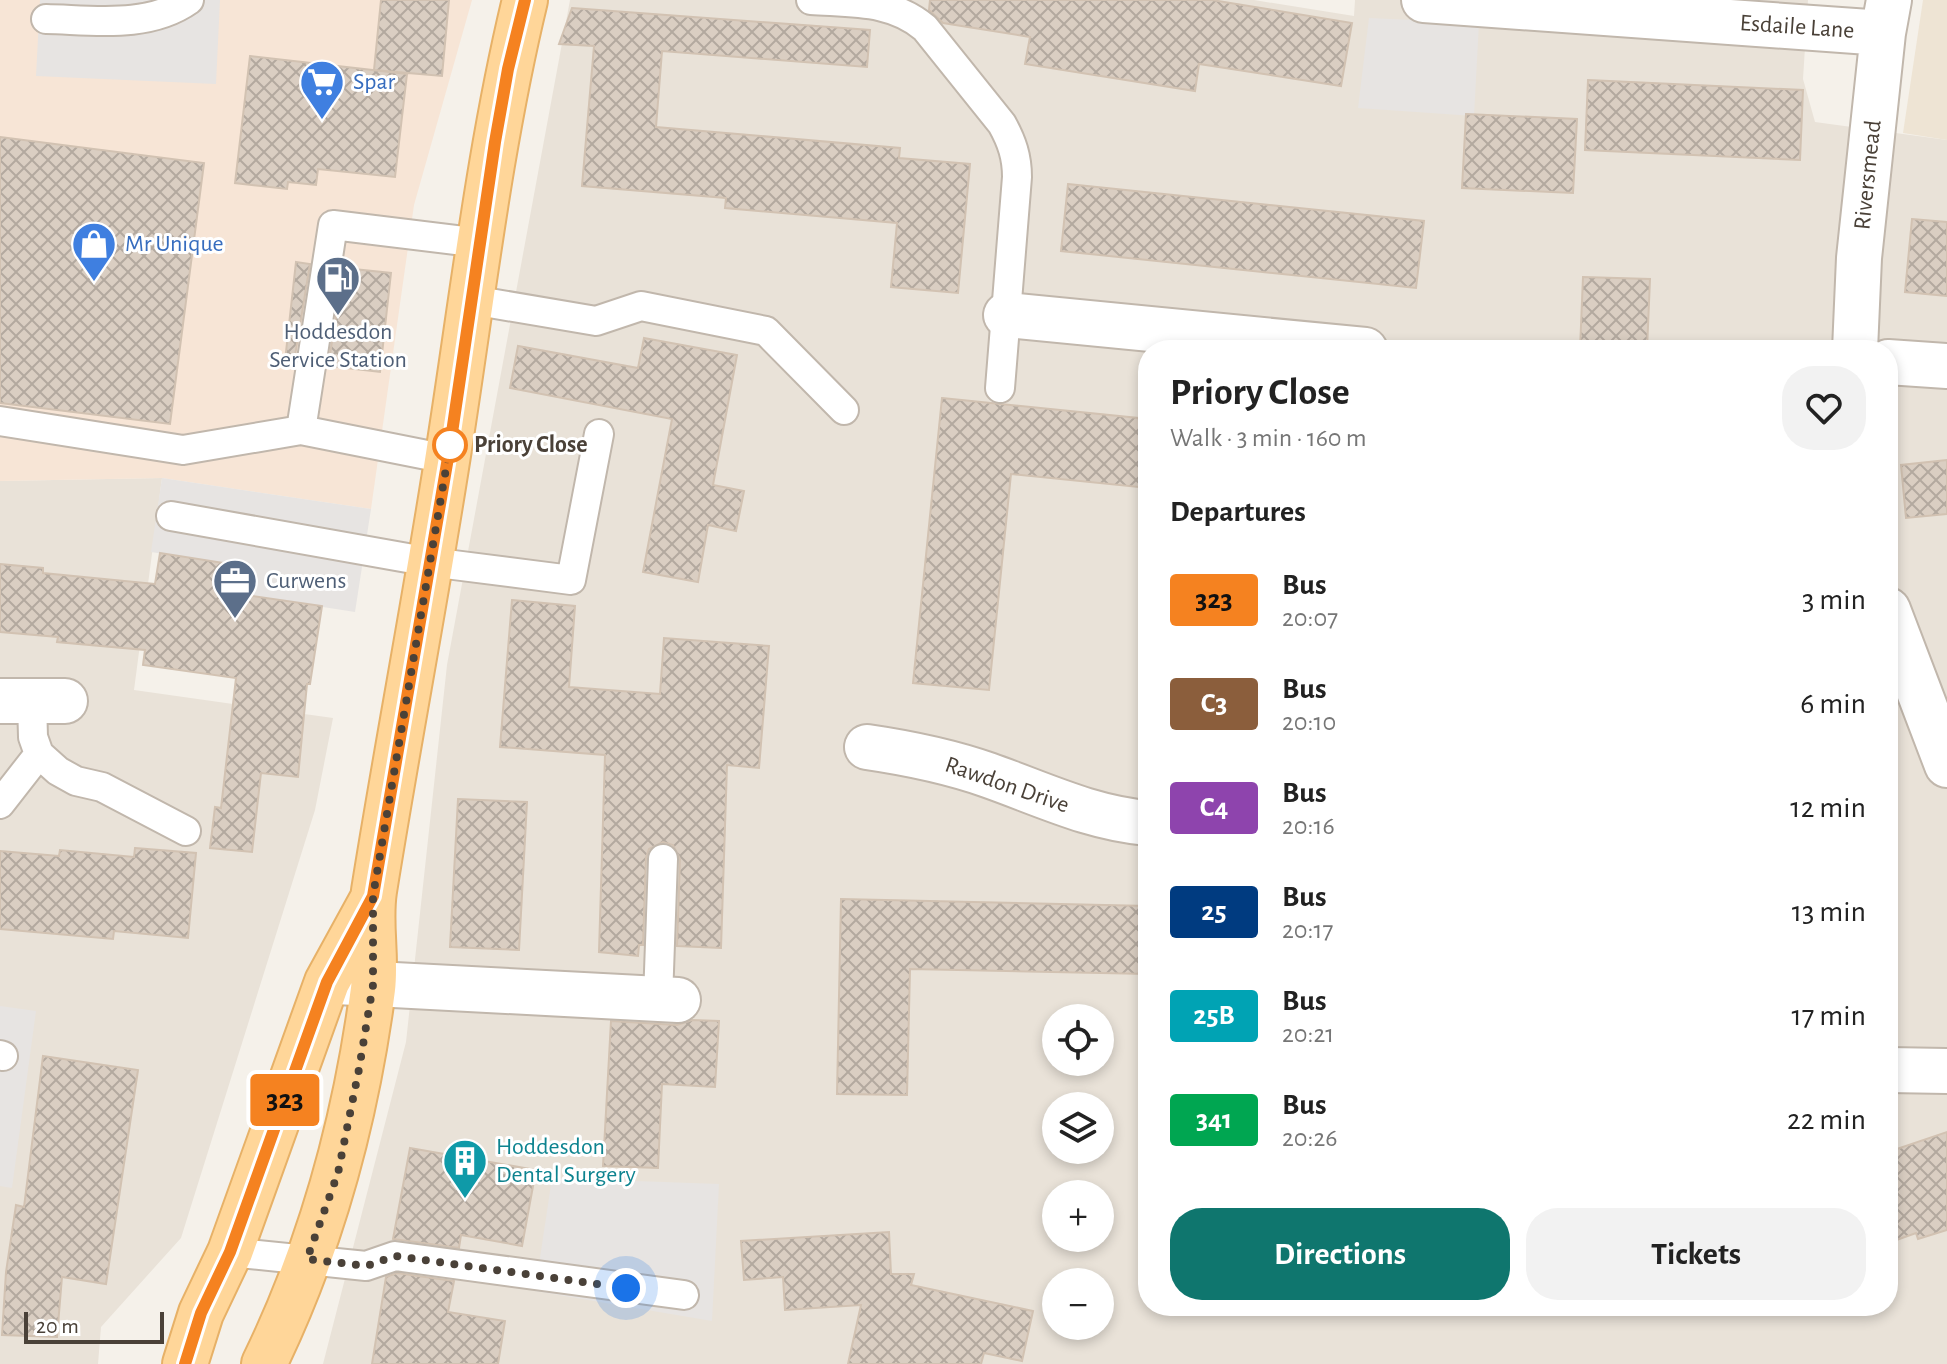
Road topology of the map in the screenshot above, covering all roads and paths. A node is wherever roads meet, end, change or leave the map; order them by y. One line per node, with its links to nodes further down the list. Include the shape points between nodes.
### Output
1 (189, 0): 6 (lane, via 141,19)
2 (525, 0): 7 (main road, via 508,69)
3 (811, 0): 9 (lane, via 881,5 912,16 1002,124 1017,160)
4 (1424, 0): 5 (street, Esdaile Lane)
5 (1886, 16): 11 (street, Riversmead, via 1859,258)
6 (46, 19)
7 (480, 243): 8 (main road); 17 (lane, via 333,225)
8 (472, 300): 15 (lane, via 596,321 641,306 766,331); 19 (main road)
9 (1006, 315): 10 (street); 14 (lane)
10 (1262, 340)
11 (1855, 340)
12 (1898, 363): 13 (street)
13 (1947, 366)
14 (1000, 388)
15 (844, 410)
16 (0, 421): 17 (lane, via 183,450)
17 (301, 430): 19 (lane)
18 (599, 434): 21 (lane, via 571,580)
19 (447, 459): 21 (main road)
20 (171, 516): 21 (lane)
21 (430, 562): 32 (main road)
22 (1898, 632): 24 (street)
23 (32, 701): 26 (lane)
24 (1939, 720): 27 (street)
25 (867, 747): 29 (street, Rawdon Drive, via 960,766 1093,814)
26 (39, 754): 28 (lane); 30 (lane, via 76,781 102,787)
27 (1947, 765)
28 (0, 804)
29 (1138, 821)
30 (186, 831)
31 (663, 859): 35 (lane)
32 (373, 896): 33 (main road); 34 (main road)
33 (327, 982): 34 (street); 38 (main road)
34 (373, 985): 35 (street); 39 (main road, via 338,1173)
35 (668, 1000)
36 (1898, 1070): 37 (street)
37 (1947, 1071)
38 (230, 1252): 39 (lane); 41 (main road, via 201,1313)
39 (307, 1259): 40 (lane, via 366,1266 395,1256); 42 (main road)
40 (684, 1295)
41 (185, 1364)
42 (264, 1364)

